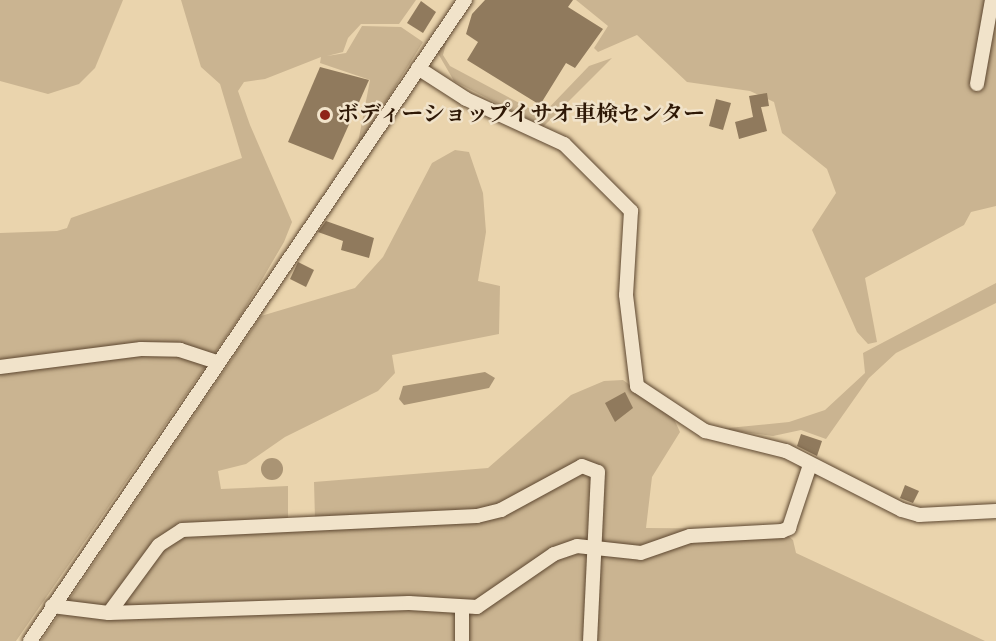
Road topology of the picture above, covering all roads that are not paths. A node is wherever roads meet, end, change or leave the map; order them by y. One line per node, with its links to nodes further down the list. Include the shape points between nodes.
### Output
1 (465, 0): 3 (street)
2 (992, 0): 4 (street)
3 (418, 68): 5 (street); 7 (street, via 466,99 564,144 631,211 626,294 638,386 705,431 772,446)
4 (976, 84)
5 (217, 362): 6 (street, via 180,350 141,349); 10 (street)
6 (0, 367)
7 (810, 465): 8 (street, via 919,515); 9 (street, via 789,528 782,531 690,536 641,553)
8 (996, 511)
9 (598, 548): 11 (street, via 554,554 485,604); 12 (street, via 598,471 582,466 501,510 477,516 182,530 159,545); 15 (street)
10 (52, 606): 12 (street); 13 (street)
11 (462, 609): 12 (street, via 426,603); 14 (street)
12 (110, 613)
13 (30, 641)
14 (462, 641)
15 (590, 641)

